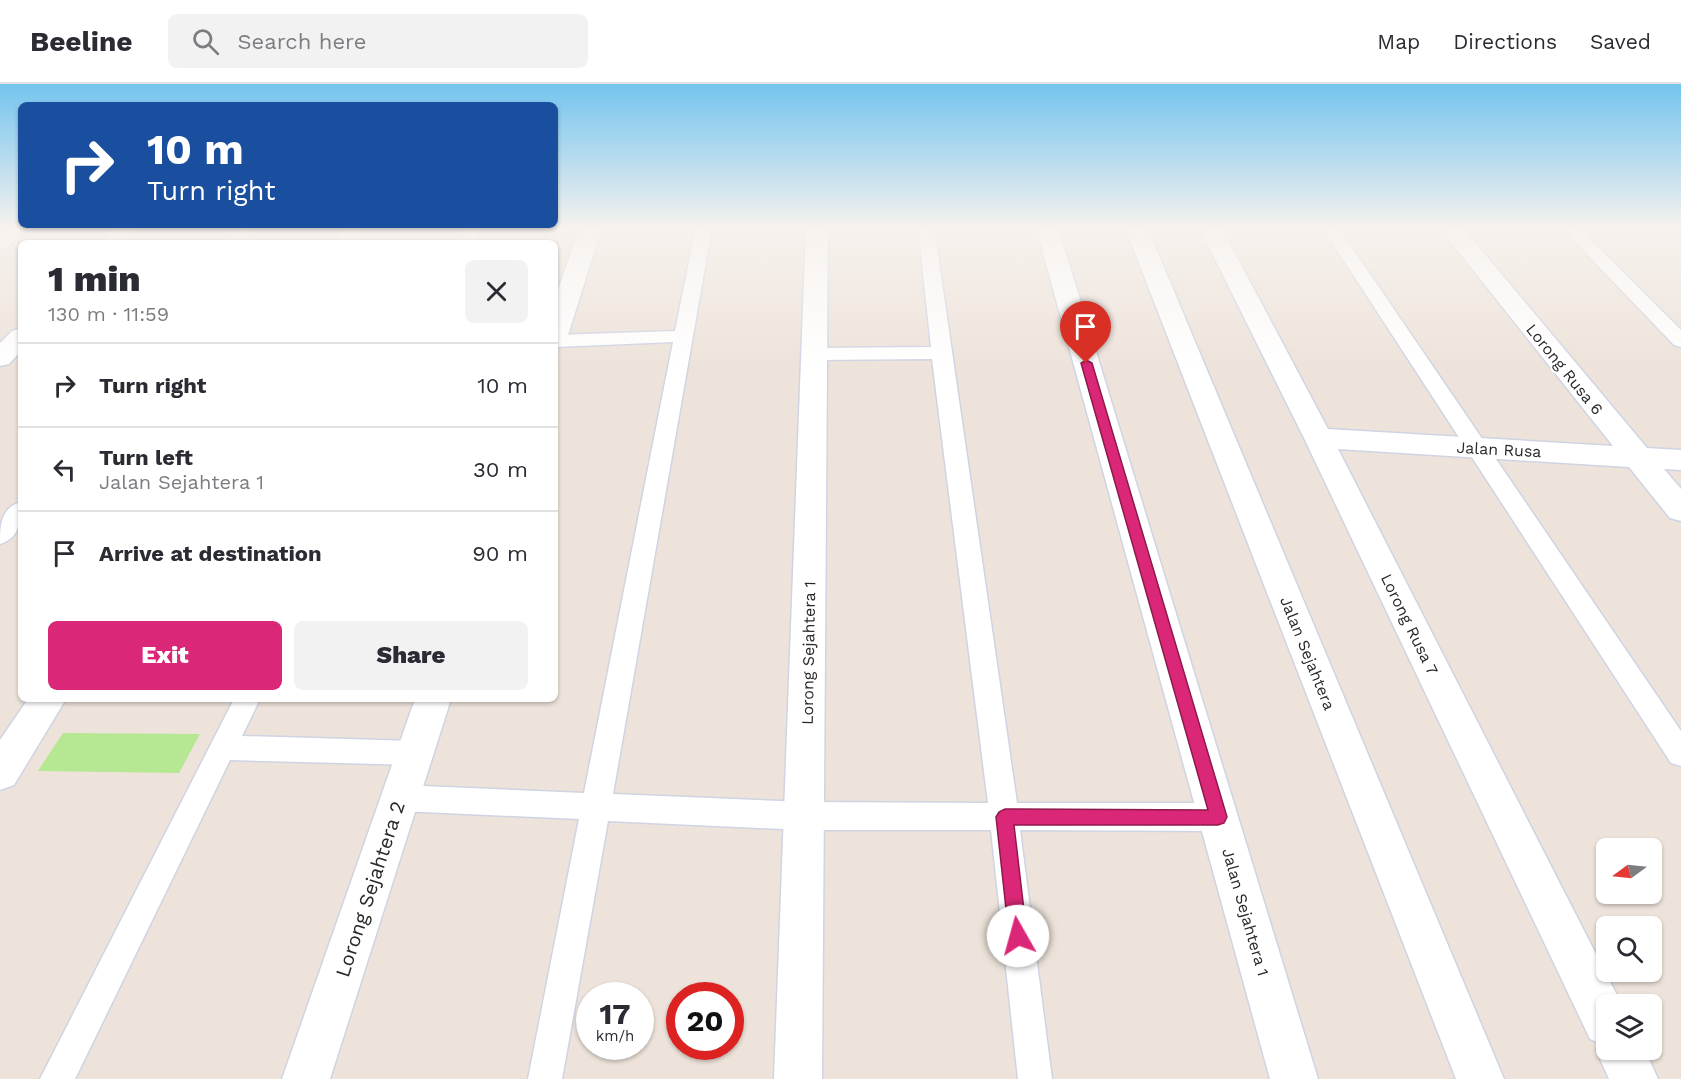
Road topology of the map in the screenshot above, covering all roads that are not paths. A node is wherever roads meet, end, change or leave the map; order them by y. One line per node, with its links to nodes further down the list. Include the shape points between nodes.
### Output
1 (575, 273): 11 (street)
2 (696, 273): 13 (lane)
3 (816, 273): 17 (street, Lorong Sejahtera 1)
4 (932, 273): 16 (lane)
5 (1060, 273): 38 (street, Jalan Sejahtera 1)
6 (1155, 273): 47 (street, Jalan Sejahtera)
7 (1234, 273): 19 (street, Lorong Rusa 7)
8 (1361, 273): 20 (lane)
9 (1488, 273): 21 (street, Lorong Rusa 6)
10 (1615, 273): 15 (lane)
11 (558, 325)
12 (558, 331): 13 (lane)
13 (685, 336): 35 (lane)
14 (18, 339): 18 (street)
15 (1681, 341)
16 (941, 353): 17 (lane); 37 (lane)
17 (815, 354): 36 (street, Lorong Sejahtera 1)
18 (0, 358)
19 (1318, 438): 20 (street, Jalan Rusa); 39 (street, Lorong Rusa 7)
20 (1476, 447): 21 (street, Jalan Rusa); 32 (lane)
21 (1638, 458): 22 (street, Jalan Rusa); 23 (street, Lorong Rusa 6)
22 (1681, 460)
23 (1681, 510)
24 (18, 514): 25 (lane)
25 (0, 536)
26 (45, 702): 29 (street)
27 (246, 702): 30 (lane)
28 (432, 702): 31 (street, Lorong Sejahtera 2)
29 (13, 733): 33 (street)
30 (224, 748): 31 (lane); 41 (lane)
31 (415, 753): 34 (street, Lorong Sejahtera 2)
32 (1681, 754)
33 (0, 773)
34 (400, 798): 35 (lane); 42 (street, Lorong Sejahtera 2)
35 (596, 807): 36 (lane); 43 (lane)
36 (804, 816): 37 (lane); 44 (street, Lorong Sejahtera 1)
37 (1005, 817): 38 (lane); 45 (lane)
38 (1218, 817): 46 (street, Jalan Sejahtera 1)
39 (1596, 1003)
40 (1625, 1060): 48 (street)
41 (57, 1079)
42 (306, 1079)
43 (545, 1079)
44 (798, 1079)
45 (1035, 1079)
46 (1294, 1079)
47 (1480, 1079)
48 (1634, 1079)

